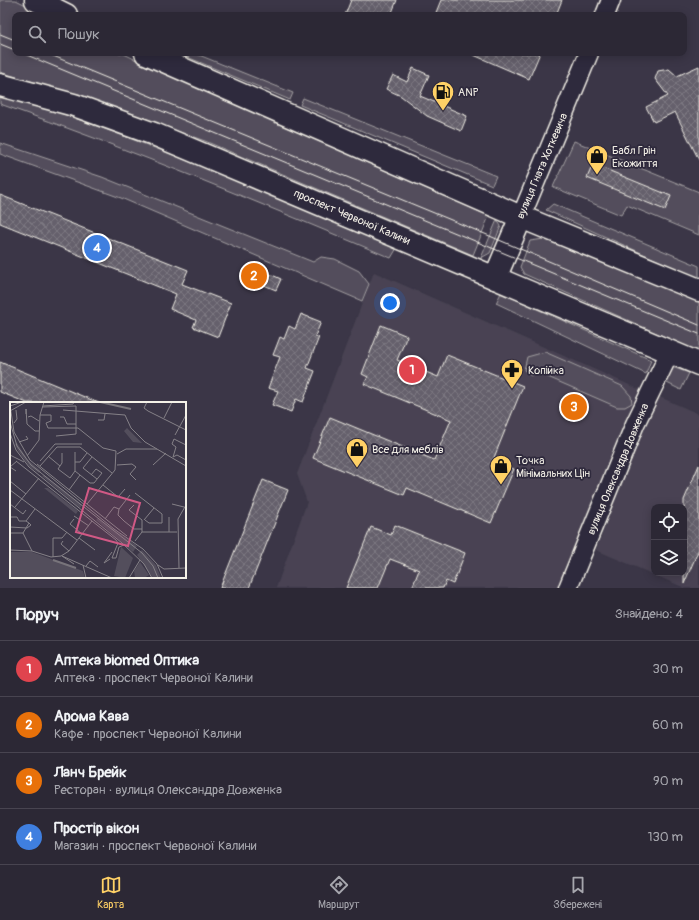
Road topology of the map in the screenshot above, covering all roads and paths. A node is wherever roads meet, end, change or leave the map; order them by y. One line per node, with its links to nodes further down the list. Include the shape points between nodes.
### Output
1 (36, 0): 3 (main road)
2 (611, 0): 4 (street)
3 (60, 12)
4 (606, 12)
5 (153, 56): 8 (main road)
6 (588, 56): 8 (street, вулиця Гната Хоткевича)
7 (0, 85): 9 (main road, проспект Червоної Калини, via 74,105 154,134)
8 (521, 217): 9 (main road, вулиця Гната Хоткевича); 10 (main road)
9 (495, 278): 11 (main road, проспект Червоної Калини)
10 (699, 290)
11 (670, 352): 12 (main road, проспект Червоної Калини); 13 (street, вулиця Олександра Довженка, via 635,424)
12 (699, 364)
13 (568, 588)

